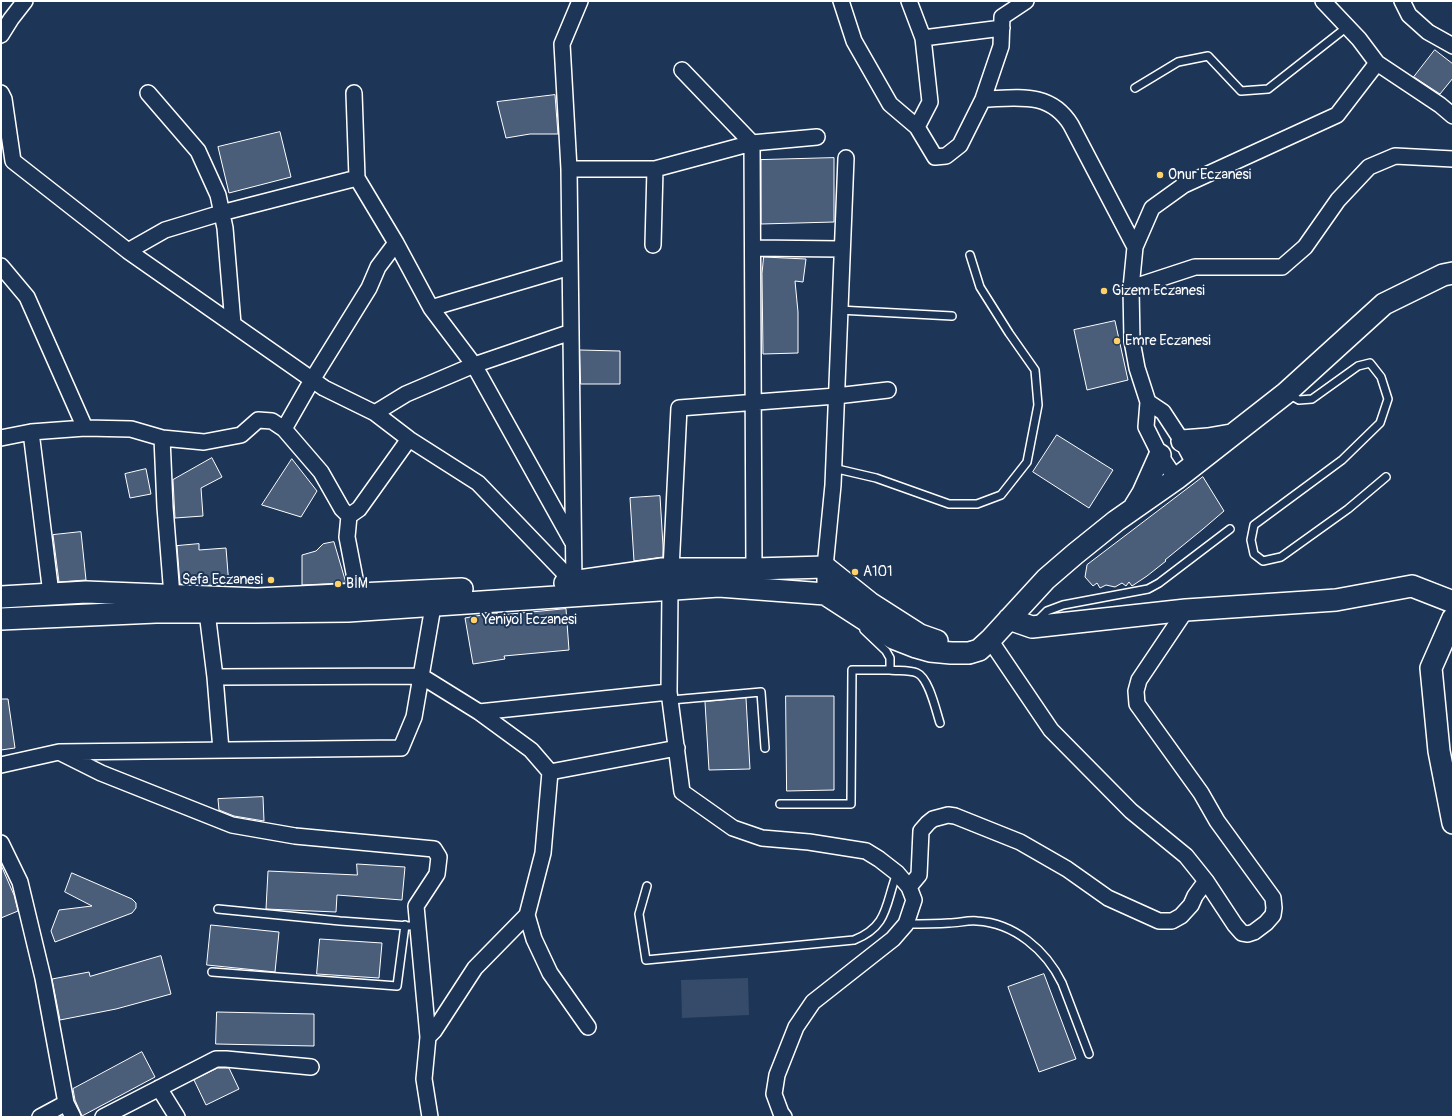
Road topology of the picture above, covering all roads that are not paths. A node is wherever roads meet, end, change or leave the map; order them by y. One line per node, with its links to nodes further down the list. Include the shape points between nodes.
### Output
1 (25, 1): 10 (street)
2 (580, 1): 27 (street, via 562,44)
3 (841, 1): 21 (street, via 854,41 890,104)
4 (908, 1): 11 (street)
5 (1026, 1): 9 (street, via 1002,16)
6 (1323, 1): 8 (street)
7 (1402, 1): 12 (street, via 1413,19 1428,32)
8 (1347, 27): 13 (street); 15 (lane, via 1268,89 1241,91 1208,56 1178,62)
9 (1002, 28): 11 (street); 19 (street, via 1001,46)
10 (1, 34)
11 (923, 38): 21 (street, via 930,102)
12 (1453, 46)
13 (1377, 63): 20 (street); 33 (street, via 1337,115 1184,185 1152,208)
14 (682, 70): 24 (street)
15 (1135, 88)
16 (1, 93): 23 (street, via 4,99)
17 (148, 93): 30 (street, via 198,151 218,195)
18 (354, 93): 29 (street)
19 (983, 99): 21 (street, via 960,145 946,156 935,157); 33 (street, via 1035,99 1048,103 1060,111 1071,125)
20 (1453, 116)
21 (917, 127)
22 (817, 137): 24 (street)
23 (5, 140): 36 (street, via 13,161)
24 (752, 143): 28 (street); 34 (street)
25 (846, 158): 35 (street)
26 (1453, 159): 41 (street, via 1395,156 1369,167 1338,200 1305,247 1282,267 1195,267)
27 (569, 169): 28 (street); 39 (street)
28 (655, 170): 32 (street)
29 (357, 178): 30 (street); 31 (street)
30 (221, 213): 36 (street, via 165,230); 45 (street, via 225,228)
31 (396, 242): 42 (street); 48 (street, via 378,267 369,288)
32 (653, 245)
33 (1135, 247): 41 (street)
34 (753, 248): 35 (street); 52 (street)
35 (842, 248): 43 (street)
36 (128, 251): 45 (street)
37 (970, 256): 65 (lane, via 980,287 1035,370 1038,405 1027,462 1001,495 977,504 949,504 876,478)
38 (1, 266): 55 (street, via 27,297)
39 (570, 267): 42 (street); 46 (street)
40 (1453, 273): 50 (street, via 1443,275 1384,304)
41 (1131, 288): 53 (street, via 1132,341 1137,368)
42 (431, 308): 47 (street)
43 (839, 310): 44 (lane); 51 (street)
44 (952, 316)
45 (233, 324): 48 (street)
46 (571, 332): 47 (street); 71 (street)
47 (474, 365): 54 (street, via 406,394); 71 (street)
48 (312, 380): 54 (street); 56 (street)
49 (888, 390): 51 (street)
50 (1286, 393): 58 (street); 66 (lane, via 1299,400 1312,399 1358,366 1370,363 1381,377 1388,399 1380,423 1342,460 1254,525 1251,540 1254,554 1263,561 1281,557 1348,509)
51 (836, 396): 52 (street); 65 (street)
52 (754, 402): 73 (street, via 679,408); 74 (street)
53 (1148, 402): 62 (street, via 1163,412); 63 (street, via 1146,427)
54 (375, 413): 61 (street)
55 (85, 428): 57 (street); 60 (street, via 131,429)
56 (284, 429): 60 (street, via 272,421 258,420 241,435 204,442); 69 (street, via 321,472 342,509)
57 (31, 432): 59 (street); 77 (street)
58 (1232, 435): 62 (street); 64 (street)
59 (1, 438)
60 (162, 438): 81 (street)
61 (409, 439): 69 (street, via 358,509); 75 (street, via 478,483)
62 (1182, 440): 63 (street); 64 (street)
63 (1160, 455): 67 (street); 68 (street, via 1143,493)
64 (1195, 465): 67 (street)
65 (833, 468): 72 (street)
66 (1386, 477)
67 (1176, 479): 68 (street)
68 (1132, 510): 88 (street, via 1046,579)
69 (349, 516): 78 (street, via 347,537)
70 (1230, 529): 89 (lane, via 1148,589 1063,605 1042,615)
71 (574, 544): 75 (street)
72 (825, 567): 74 (street); 79 (street); 90 (street, via 870,603 920,635 938,641)
73 (671, 569): 74 (street); 75 (street); 76 (street)
74 (754, 570)
75 (574, 583): 82 (street)
76 (670, 590): 79 (street, via 719,586); 82 (street); 94 (street)
77 (51, 594): 80 (street); 81 (street, via 86,592)
78 (358, 594): 81 (street, via 257,599); 82 (street)
79 (825, 594): 90 (street, via 893,638 916,648 969,653 979,650); 91 (lane, via 828,601 852,619 886,651 890,658)
80 (1, 596)
81 (172, 596)
82 (435, 597): 85 (street, via 348,611); 92 (street)
83 (1453, 602): 84 (street, via 1412,586 1336,600)
84 (1186, 610): 89 (street); 107 (street, via 1139,680 1136,691 1137,704 1273,898 1273,915 1254,932 1242,933)
85 (207, 612): 87 (street); 93 (street)
86 (1453, 618): 104 (street, via 1431,668 1439,751)
87 (1, 619)
88 (1009, 619): 89 (street); 90 (street)
89 (1032, 626)
90 (989, 640): 107 (street, via 1051,730 1131,811 1186,856)
91 (890, 670): 96 (lane, via 917,673 923,677); 103 (lane, via 852,670 851,804)
92 (421, 676): 93 (street); 95 (street); 99 (street, via 414,717 401,748)
93 (215, 677): 99 (street)
94 (670, 696): 95 (street); 97 (street); 98 (lane, via 761,692)
95 (478, 712): 102 (street, via 531,750)
96 (940, 723)
97 (678, 748): 102 (street); 106 (street, via 682,792 733,828 762,838 866,851)
98 (765, 748)
99 (221, 750): 100 (street)
100 (59, 752): 101 (street); 113 (street, via 101,773 232,825 295,836 434,849 438,857 437,874 416,906)
101 (1, 765)
102 (550, 772): 111 (street, via 543,853)
103 (780, 804)
104 (1453, 822)
105 (1, 843): 120 (street, via 22,889 43,978)
106 (897, 874): 108 (lane, via 879,924 854,940 646,960 639,914); 109 (street)
107 (1206, 881): 109 (street, via 1181,916 1172,921 1159,921 1108,898 1067,869 1020,842 948,815 934,819 921,831 919,875)
108 (646, 886)
109 (909, 887): 112 (street, via 914,900)
110 (218, 909): 113 (lane)
111 (527, 915): 115 (street, via 534,939 550,973); 116 (street, via 475,968)
112 (906, 924): 117 (lane, via 976,921 1002,927 1025,938 1044,955 1062,982); 126 (street, via 893,939 813,1002 796,1027 777,1075 774,1094)
113 (411, 926): 114 (lane, via 397,986); 116 (street)
114 (212, 972)
115 (588, 1027)
116 (428, 1037): 125 (street, via 424,1079)
117 (1088, 1054)
118 (311, 1066): 119 (street, via 216,1059)
119 (159, 1088): 123 (street); 124 (street)
120 (66, 1103): 121 (street); 122 (street)
121 (40, 1117)
122 (73, 1117)
123 (103, 1117)
124 (177, 1117)
125 (430, 1117)
126 (784, 1117)

